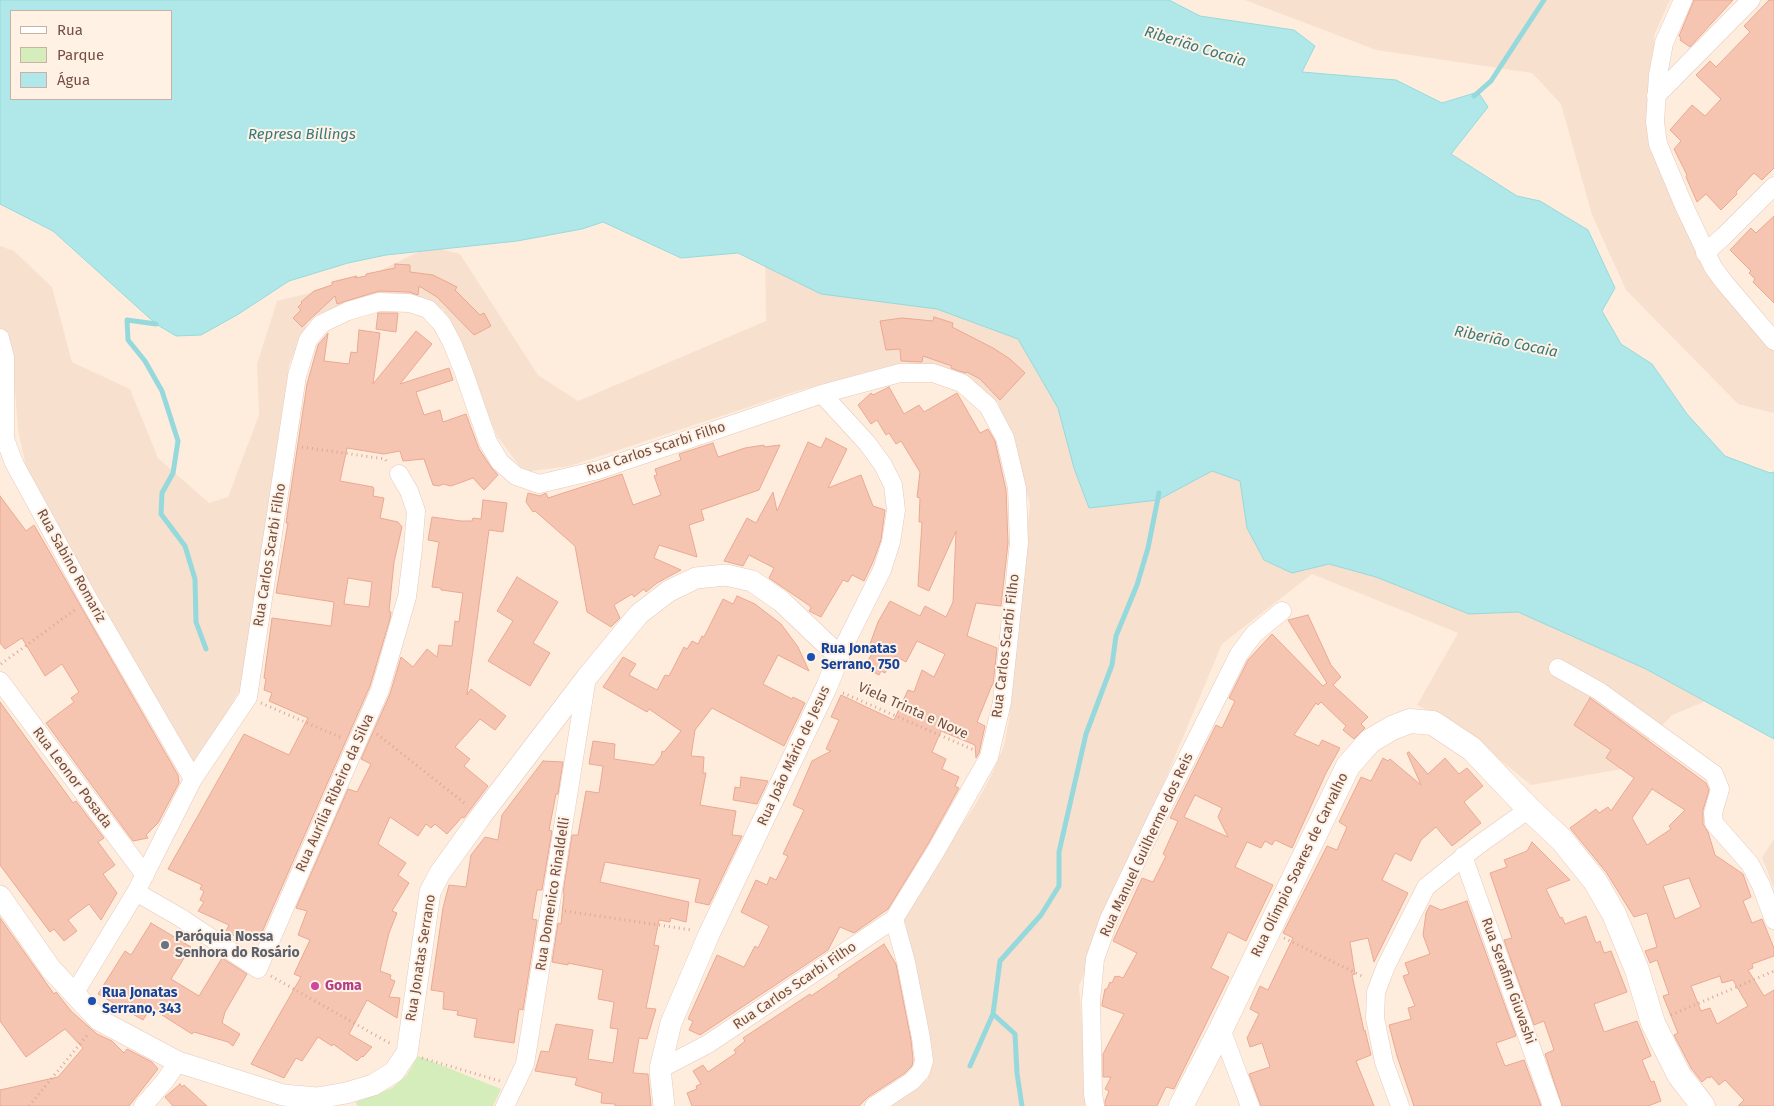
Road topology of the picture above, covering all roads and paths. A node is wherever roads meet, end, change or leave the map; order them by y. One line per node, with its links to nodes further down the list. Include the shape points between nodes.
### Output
1 (1683, 0): 3 (street, via 1664,44)
2 (1751, 0): 3 (street)
3 (1656, 96): 5 (street, via 1658,144)
4 (1774, 186): 5 (street)
5 (1705, 253): 7 (street, via 1724,282)
6 (0, 338): 11 (street, Rua Sabino Romariz, via 5,357 6,439 14,462)
7 (1774, 340)
8 (822, 394): 9 (street, Rua Carlos Scarbi Filho, via 598,470 540,484 516,476 496,456 442,324 428,309 409,303 379,302 348,311 321,324 308,340 297,376); 13 (street, Rua João Mário de Jesus, via 883,465 893,486 896,510 882,570); 22 (street, Rua Carlos Scarbi Filho, via 900,373 933,373 962,383 988,406 1005,438 1017,488 1019,543 1002,702)
9 (286, 445): 10 (path, via 385,459); 19 (street, Rua Carlos Scarbi Filho)
10 (398, 474): 20 (street, Rua Aurília Ribeiro da Silva, via 416,511 407,596 380,690)
11 (89, 600): 14 (path); 23 (street, Rua Sabino Romariz)
12 (1282, 611): 51 (street, Rua Manuel Guilherme dos Reis, via 1254,634 1239,654 1109,919 1096,959 1091,1001)
13 (840, 656): 16 (street, Rua Jonatas Serrano, via 781,601 752,581 726,575 696,578 668,591 638,614); 18 (street, Rua João Mário de Jesus)
14 (0, 664)
15 (1558, 668): 32 (street, via 1599,691 1714,774 1720,789 1713,813 1714,823 1750,864)
16 (588, 677): 25 (street, Rua Jonatas Serrano); 30 (street, Rua Domenico Rinaldelli)
17 (0, 681): 27 (street, Rua Leonor Posada)
18 (827, 686): 22 (path, Viela Trinta e Nove); 34 (street, Rua João Mário de Jesus)
19 (248, 697): 21 (path); 23 (street, Rua Carlos Scarbi Filho)
20 (365, 724): 21 (street, Rua Aurília Ribeiro da Silva); 25 (path)
21 (356, 745): 35 (street, Rua Aurília Ribeiro da Silva)
22 (989, 757): 31 (street, Rua Carlos Scarbi Filho)
23 (193, 779): 27 (street, Rua Carlos Scarbi Filho)
24 (1529, 809): 26 (street); 33 (main road, Rua Olímpio Soares de Carvalho, via 1472,749 1433,723 1410,721 1392,728 1370,741 1348,766); 40 (main road, Rua Olímpio Soares de Carvalho, via 1562,840 1610,906 1637,970)
25 (481, 816): 42 (street, Rua Jonatas Serrano, via 430,892)
26 (1463, 856): 37 (street, via 1426,887); 55 (street, Rua Serafim Giuvashi)
27 (144, 876): 28 (street, Rua Carlos Scarbi Filho)
28 (136, 892): 35 (street); 38 (street, Rua Carlos Scarbi Filho)
29 (0, 896): 38 (street, Rua Jonatas Serrano, via 51,969)
30 (551, 909): 34 (path); 45 (street, Rua Domenico Rinaldelli, via 525,1064)
31 (894, 919): 44 (street, Rua Carlos Scarbi Filho, via 708,1044); 50 (street, via 906,962 924,1060 921,1071 912,1081)
32 (1774, 920)
33 (1268, 930): 37 (path); 41 (main road, Rua Olímpio Soares de Carvalho)
34 (710, 932): 44 (street, Rua João Mário de Jesus, via 672,1022)
35 (258, 969): 42 (path)
36 (1774, 971): 40 (path)
37 (1379, 983): 54 (street, via 1375,1006 1378,1037)
38 (74, 994): 39 (street, Rua Jonatas Serrano)
39 (99, 1020): 43 (street, Rua Jonatas Serrano); 46 (path)
40 (1653, 1023): 56 (main road, Rua Olímpio Soares de Carvalho, via 1679,1075)
41 (1221, 1029): 52 (main road, Rua Olímpio Soares de Carvalho); 53 (street)
42 (407, 1053): 43 (street, Rua Jonatas Serrano, via 394,1072 373,1085 316,1098 283,1095); 45 (path)
43 (178, 1062): 47 (street)
44 (660, 1069): 49 (street, Rua João Mário de Jesus)
45 (515, 1086): 48 (street, Rua Domenico Rinaldelli)
46 (29, 1106)
47 (143, 1106)
48 (505, 1106)
49 (664, 1106)
50 (874, 1106)
51 (1095, 1106)
52 (1181, 1106)
53 (1250, 1106)
54 (1400, 1106)
55 (1552, 1106)
56 (1703, 1106)

